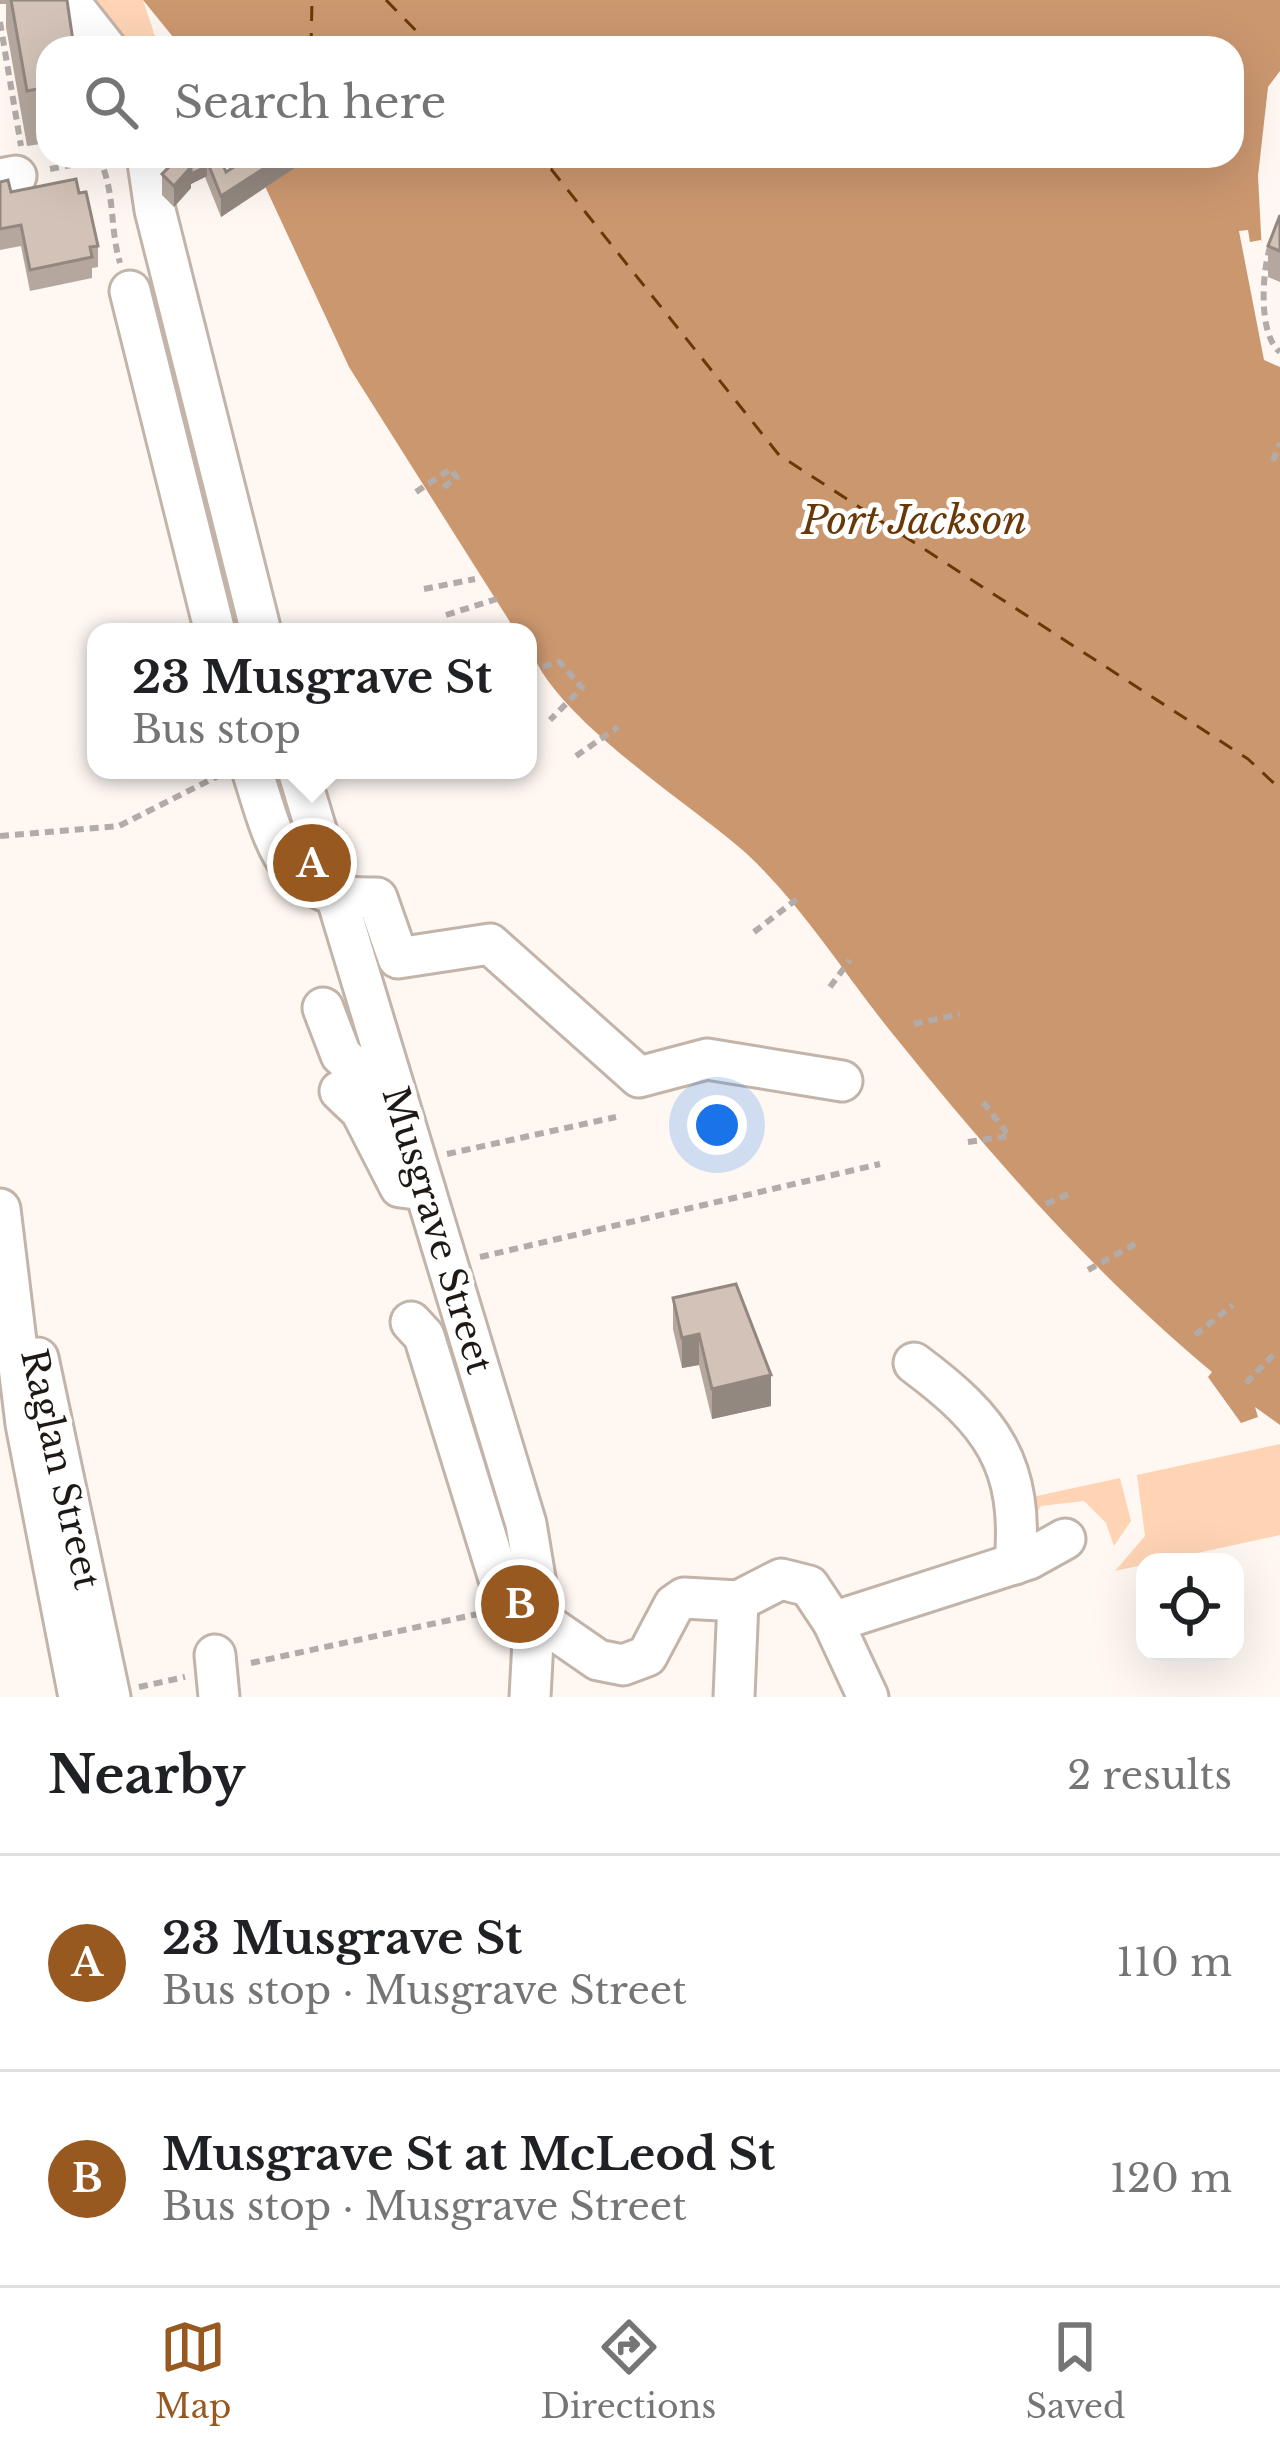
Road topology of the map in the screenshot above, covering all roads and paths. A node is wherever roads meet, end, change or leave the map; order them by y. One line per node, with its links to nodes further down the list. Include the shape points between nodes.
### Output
1 (68, 0): 3 (street)
2 (1, 22): 4 (path, via 22,153)
3 (96, 36)
4 (17, 168)
5 (100, 168): 8 (path)
6 (150, 168): 19 (street)
7 (1273, 238): 9 (path, via 1266,309 1271,344)
8 (128, 288): 18 (street)
9 (1280, 352)
10 (1280, 443): 11 (path)
11 (1273, 461)
12 (439, 490): 13 (path, via 457,478 451,469)
13 (416, 492)
14 (475, 579): 15 (path)
15 (424, 589)
16 (502, 597): 17 (path)
17 (446, 615)
18 (213, 623)
19 (259, 623)
20 (537, 668): 21 (path, via 560,662 582,688)
21 (550, 720)
22 (618, 727): 23 (path)
23 (576, 756)
24 (211, 779): 27 (path, via 118,826)
25 (255, 779): 28 (street, via 282,855)
26 (301, 779): 28 (street, Musgrave Street)
27 (0, 836)
28 (337, 899): 36 (street, via 377,898 398,958 490,944 639,1077 707,1059); 39 (street, Musgrave Street)
29 (797, 899): 30 (path)
30 (754, 932)
31 (850, 960): 32 (path)
32 (830, 987)
33 (323, 1008): 39 (street, via 341,1055)
34 (960, 1014): 35 (path)
35 (914, 1024)
36 (842, 1081)
37 (340, 1091): 43 (street, via 361,1112 400,1187)
38 (980, 1098): 41 (path, via 1009,1136)
39 (400, 1108): 43 (street, Musgrave Street)
40 (616, 1117): 43 (path)
41 (968, 1142)
42 (880, 1164): 48 (path)
43 (431, 1173): 59 (street, Musgrave Street, via 526,1524)
44 (1073, 1192): 45 (path)
45 (1046, 1204)
46 (3, 1226): 63 (street, Raglan Street, via 26,1424); 64 (street, Raglan Street, via 54,1417)
47 (1137, 1243): 49 (path)
48 (470, 1259)
49 (1088, 1270)
50 (1233, 1305): 52 (path)
51 (410, 1322): 59 (street, via 424,1336 505,1595)
52 (1195, 1335)
53 (1274, 1354): 55 (path)
54 (914, 1363): 57 (street, via 968,1402 1010,1466 1020,1515)
55 (1246, 1383)
56 (1066, 1539): 57 (street)
57 (1016, 1564): 60 (street)
58 (738, 1601): 59 (street, via 684,1598 656,1646 623,1665 586,1654); 60 (street, via 768,1583 794,1580 809,1586); 66 (street)
59 (535, 1619): 61 (path, via 488,1612); 65 (street, Musgrave Street)
60 (833, 1622): 67 (street)
61 (217, 1674): 62 (path)
62 (172, 1680)
63 (79, 1697)
64 (110, 1697)
65 (530, 1697)
66 (734, 1697)
67 (868, 1697)

